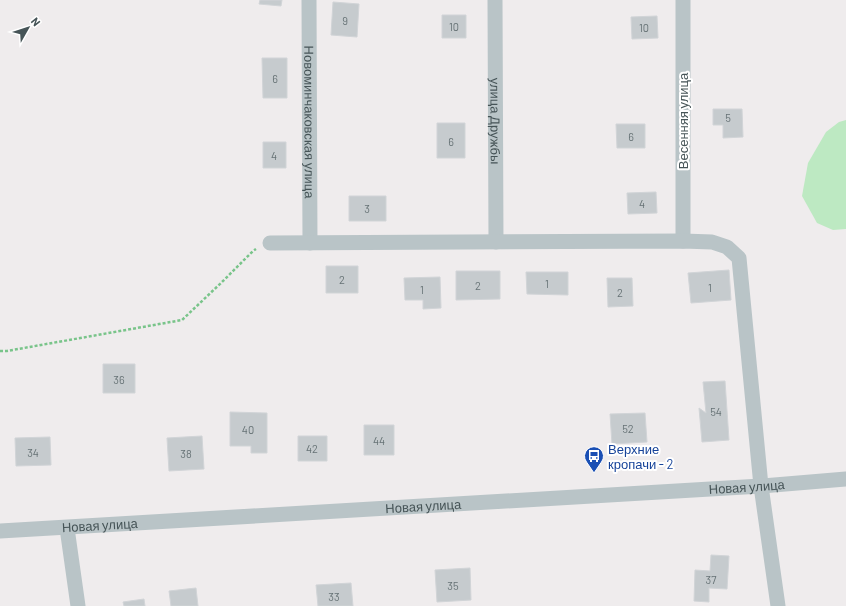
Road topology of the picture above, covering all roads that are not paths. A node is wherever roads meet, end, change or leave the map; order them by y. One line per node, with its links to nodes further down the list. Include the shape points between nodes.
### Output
1 (309, 0): 6 (street, Новоминчаковская улица)
2 (495, 0): 5 (street, улица Дружбы)
3 (683, 0): 4 (street, Весенняя улица)
4 (683, 241): 5 (street); 9 (street, via 712,242 727,247 739,258)
5 (496, 242): 6 (street)
6 (310, 243): 7 (street)
7 (270, 244)
8 (846, 479): 9 (street, Новая улица)
9 (761, 486): 10 (street, Новая улица); 13 (street)
10 (67, 528): 11 (street, Новая улица); 12 (street)
11 (0, 531)
12 (78, 606)
13 (778, 606)

